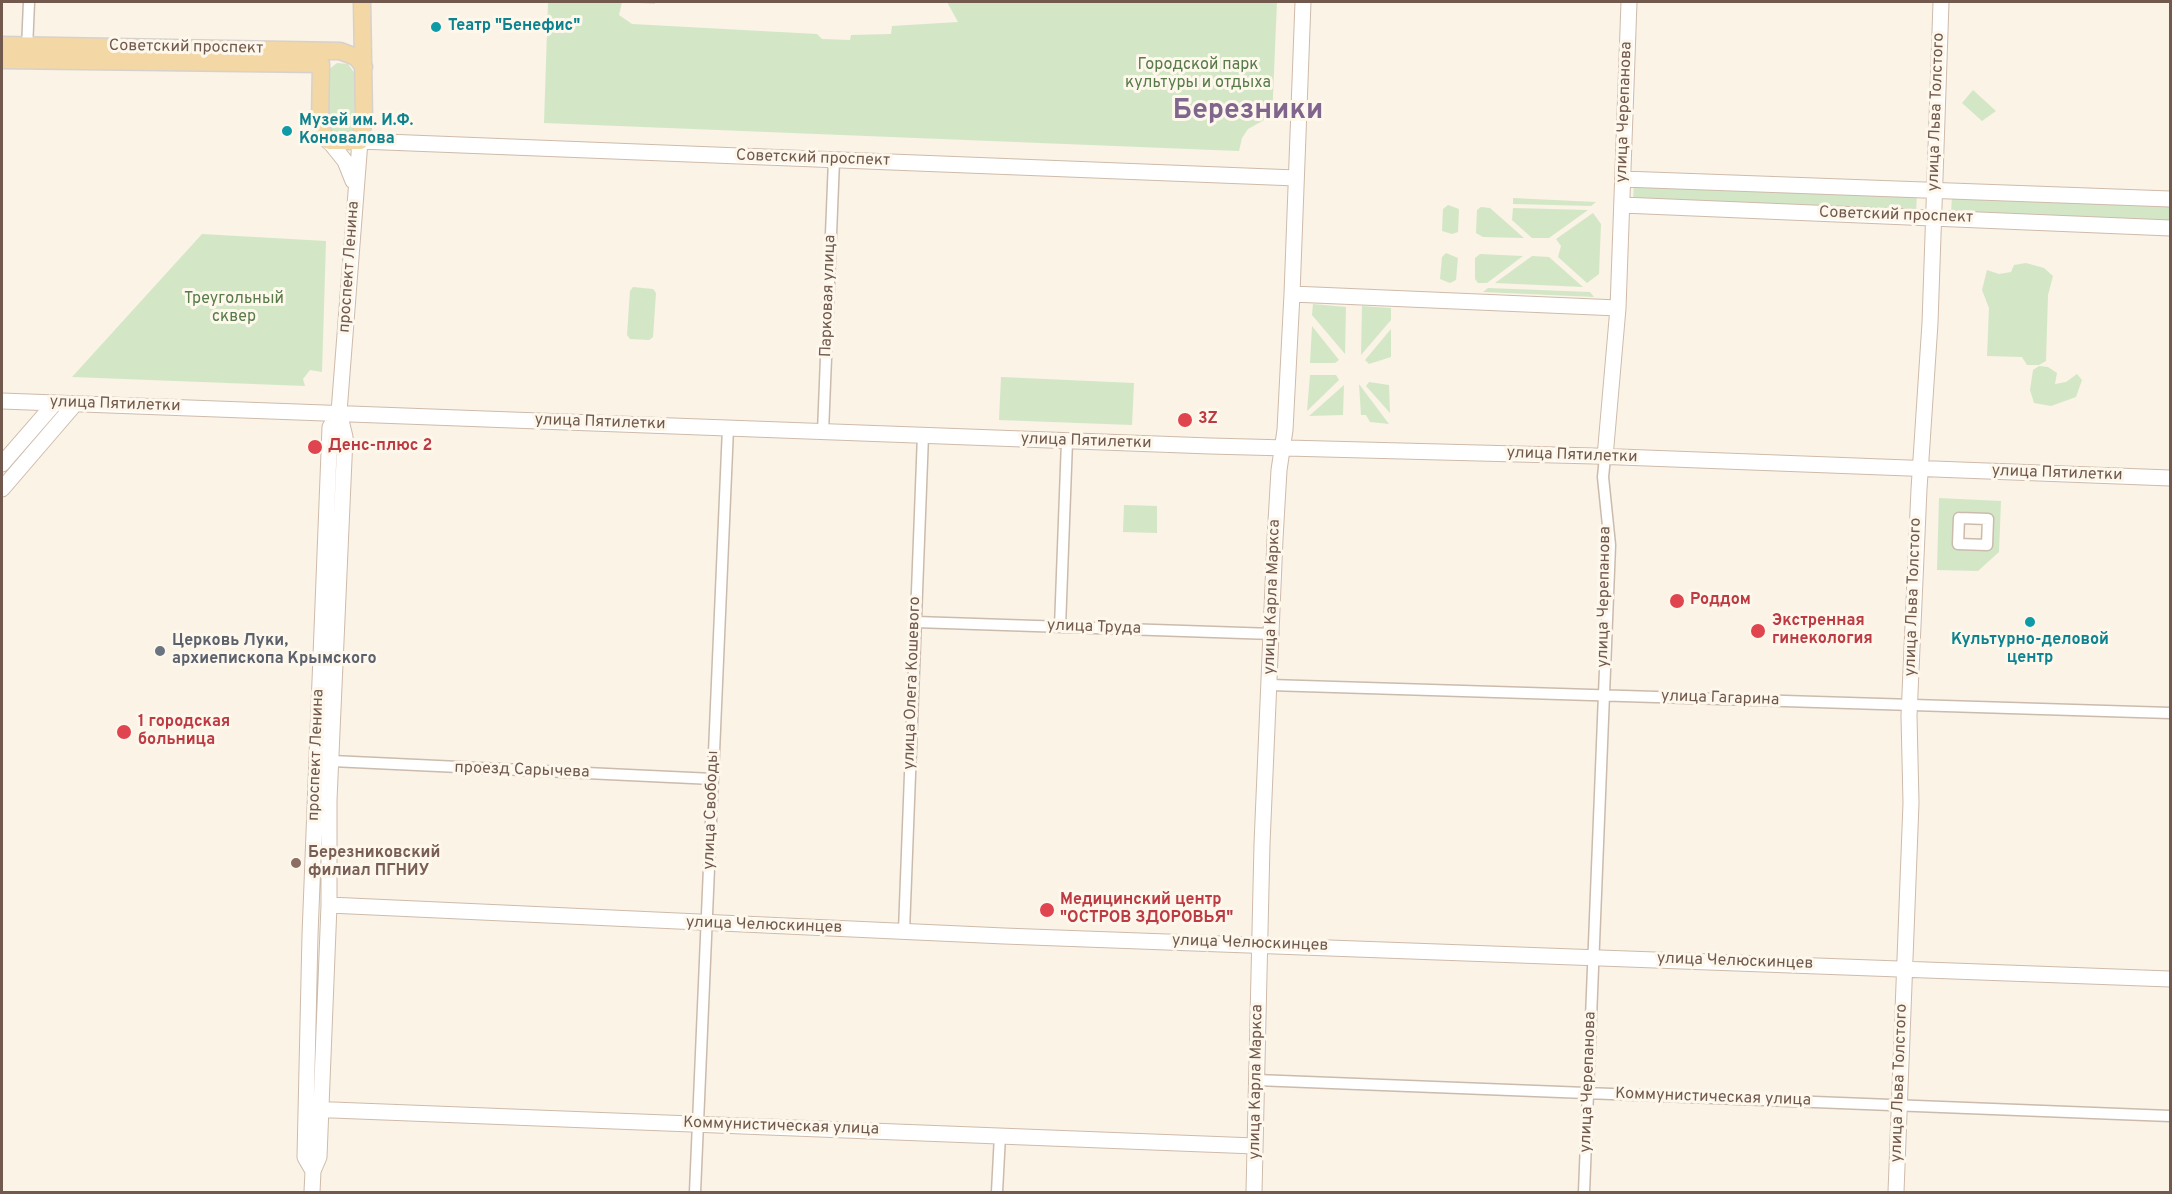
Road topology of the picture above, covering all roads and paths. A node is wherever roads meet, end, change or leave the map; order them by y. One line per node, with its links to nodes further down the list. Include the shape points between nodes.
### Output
1 (28, 2): 9 (street)
2 (362, 2): 6 (main road, проспект Ленина)
3 (1303, 2): 16 (main road, улица Карла Маркса)
4 (1629, 2): 17 (main road, улица Черепанова)
5 (1941, 2): 18 (main road, улица Льва Толстого)
6 (361, 32): 8 (main road); 12 (main road, проспект Ленина)
7 (2, 45): 9 (main road, Советский проспект)
8 (340, 51): 9 (main road, Советский проспект); 11 (main road); 12 (main road, via 356,57)
9 (27, 53): 10 (main road, Советский проспект); 11 (main road, Советский проспект)
10 (2, 60)
11 (321, 64): 13 (main road, проспект Ленина, via 320,123)
12 (364, 67): 14 (main road, проспект Ленина)
13 (329, 141): 14 (main road, Советский проспект); 19 (main road, проспект Ленина, via 350,170)
14 (360, 141): 15 (main road, Советский проспект); 19 (main road, проспект Ленина)
15 (834, 160): 16 (main road, Советский проспект); 31 (street, Парковая улица)
16 (1296, 178): 24 (main road, улица Карла Маркса)
17 (1623, 179): 18 (main road, Советский проспект); 21 (main road, улица Черепанова)
18 (1935, 190): 20 (main road, Советский проспект); 22 (main road, улица Льва Толстого)
19 (355, 192): 29 (main road, проспект Ленина)
20 (2170, 199)
21 (1622, 205): 22 (main road, Советский проспект); 25 (main road, улица Черепанова)
22 (1934, 218): 23 (main road, Советский проспект); 37 (main road, улица Льва Толстого)
23 (2170, 228)
24 (1292, 294): 25 (main road); 34 (main road, улица Карла Маркса)
25 (1618, 308): 35 (main road, улица Черепанова)
26 (2, 401): 27 (main road, улица Пятилетки)
27 (55, 403): 28 (main road, улица Пятилетки); 36 (main road)
28 (75, 404): 29 (main road, улица Пятилетки); 39 (main road)
29 (339, 412): 30 (main road, улица Пятилетки); 47 (main road, проспект Ленина, via 345,436); 59 (main road, проспект Ленина, via 330,427 310,915)
30 (728, 428): 31 (main road, улица Пятилетки); 48 (street, улица Свободы)
31 (823, 432): 32 (main road, улица Пятилетки)
32 (923, 435): 33 (main road, улица Пятилетки); 40 (street, улица Олега Кошевого)
33 (1067, 441): 34 (main road, улица Пятилетки); 41 (street)
34 (1282, 447): 35 (main road, улица Пятилетки); 42 (main road, улица Карла Маркса)
35 (1605, 457): 37 (main road, улица Пятилетки); 44 (street, улица Черепанова, via 1610,545)
36 (2, 464)
37 (1920, 468): 38 (main road, улица Пятилетки); 45 (main road, улица Льва Толстого)
38 (2170, 478)
39 (2, 489)
40 (916, 622): 41 (street, улица Труда); 51 (street, улица Олега Кошевого)
41 (1060, 627): 42 (street, улица Труда)
42 (1273, 634): 43 (main road, улица Карла Маркса)
43 (1270, 685): 44 (street, улица Гагарина); 52 (main road, улица Карла Маркса)
44 (1604, 696): 45 (street, улица Гагарина); 53 (street, улица Черепанова)
45 (1910, 705): 46 (street, улица Гагарина); 54 (main road, улица Льва Толстого, via 1911,803)
46 (2170, 713)
47 (332, 761): 48 (street, проезд Сарычева); 49 (main road, проспект Ленина)
48 (713, 779): 50 (street, улица Свободы)
49 (329, 905): 50 (main road, улица Челюскинцев); 59 (main road, проспект Ленина)
50 (707, 924): 51 (main road, улица Челюскинцев); 61 (street, улица Свободы)
51 (904, 931): 52 (main road, улица Челюскинцев)
52 (1260, 945): 53 (main road, улица Челюскинцев); 56 (main road, улица Карла Маркса)
53 (1593, 957): 54 (main road, улица Челюскинцев); 57 (street, улица Черепанова)
54 (1904, 969): 55 (main road, улица Челюскинцев); 58 (main road, улица Льва Толстого)
55 (2170, 979)
56 (1256, 1080): 57 (street, Коммунистическая улица); 63 (main road, улица Карла Маркса)
57 (1588, 1093): 58 (street, Коммунистическая улица); 68 (street, улица Черепанова)
58 (1899, 1105): 60 (street, Коммунистическая улица); 69 (main road, улица Льва Толстого)
59 (313, 1109): 61 (main road, Коммунистическая улица); 64 (main road, проспект Ленина, via 319,1157 312,1172)
60 (2170, 1116)
61 (699, 1124): 62 (main road, Коммунистическая улица); 65 (street, улица Свободы)
62 (1000, 1135): 63 (main road, Коммунистическая улица); 66 (street)
63 (1255, 1146): 67 (main road, улица Карла Маркса)
64 (312, 1192)
65 (696, 1192)
66 (997, 1192)
67 (1254, 1192)
68 (1584, 1192)
69 (1896, 1192)

